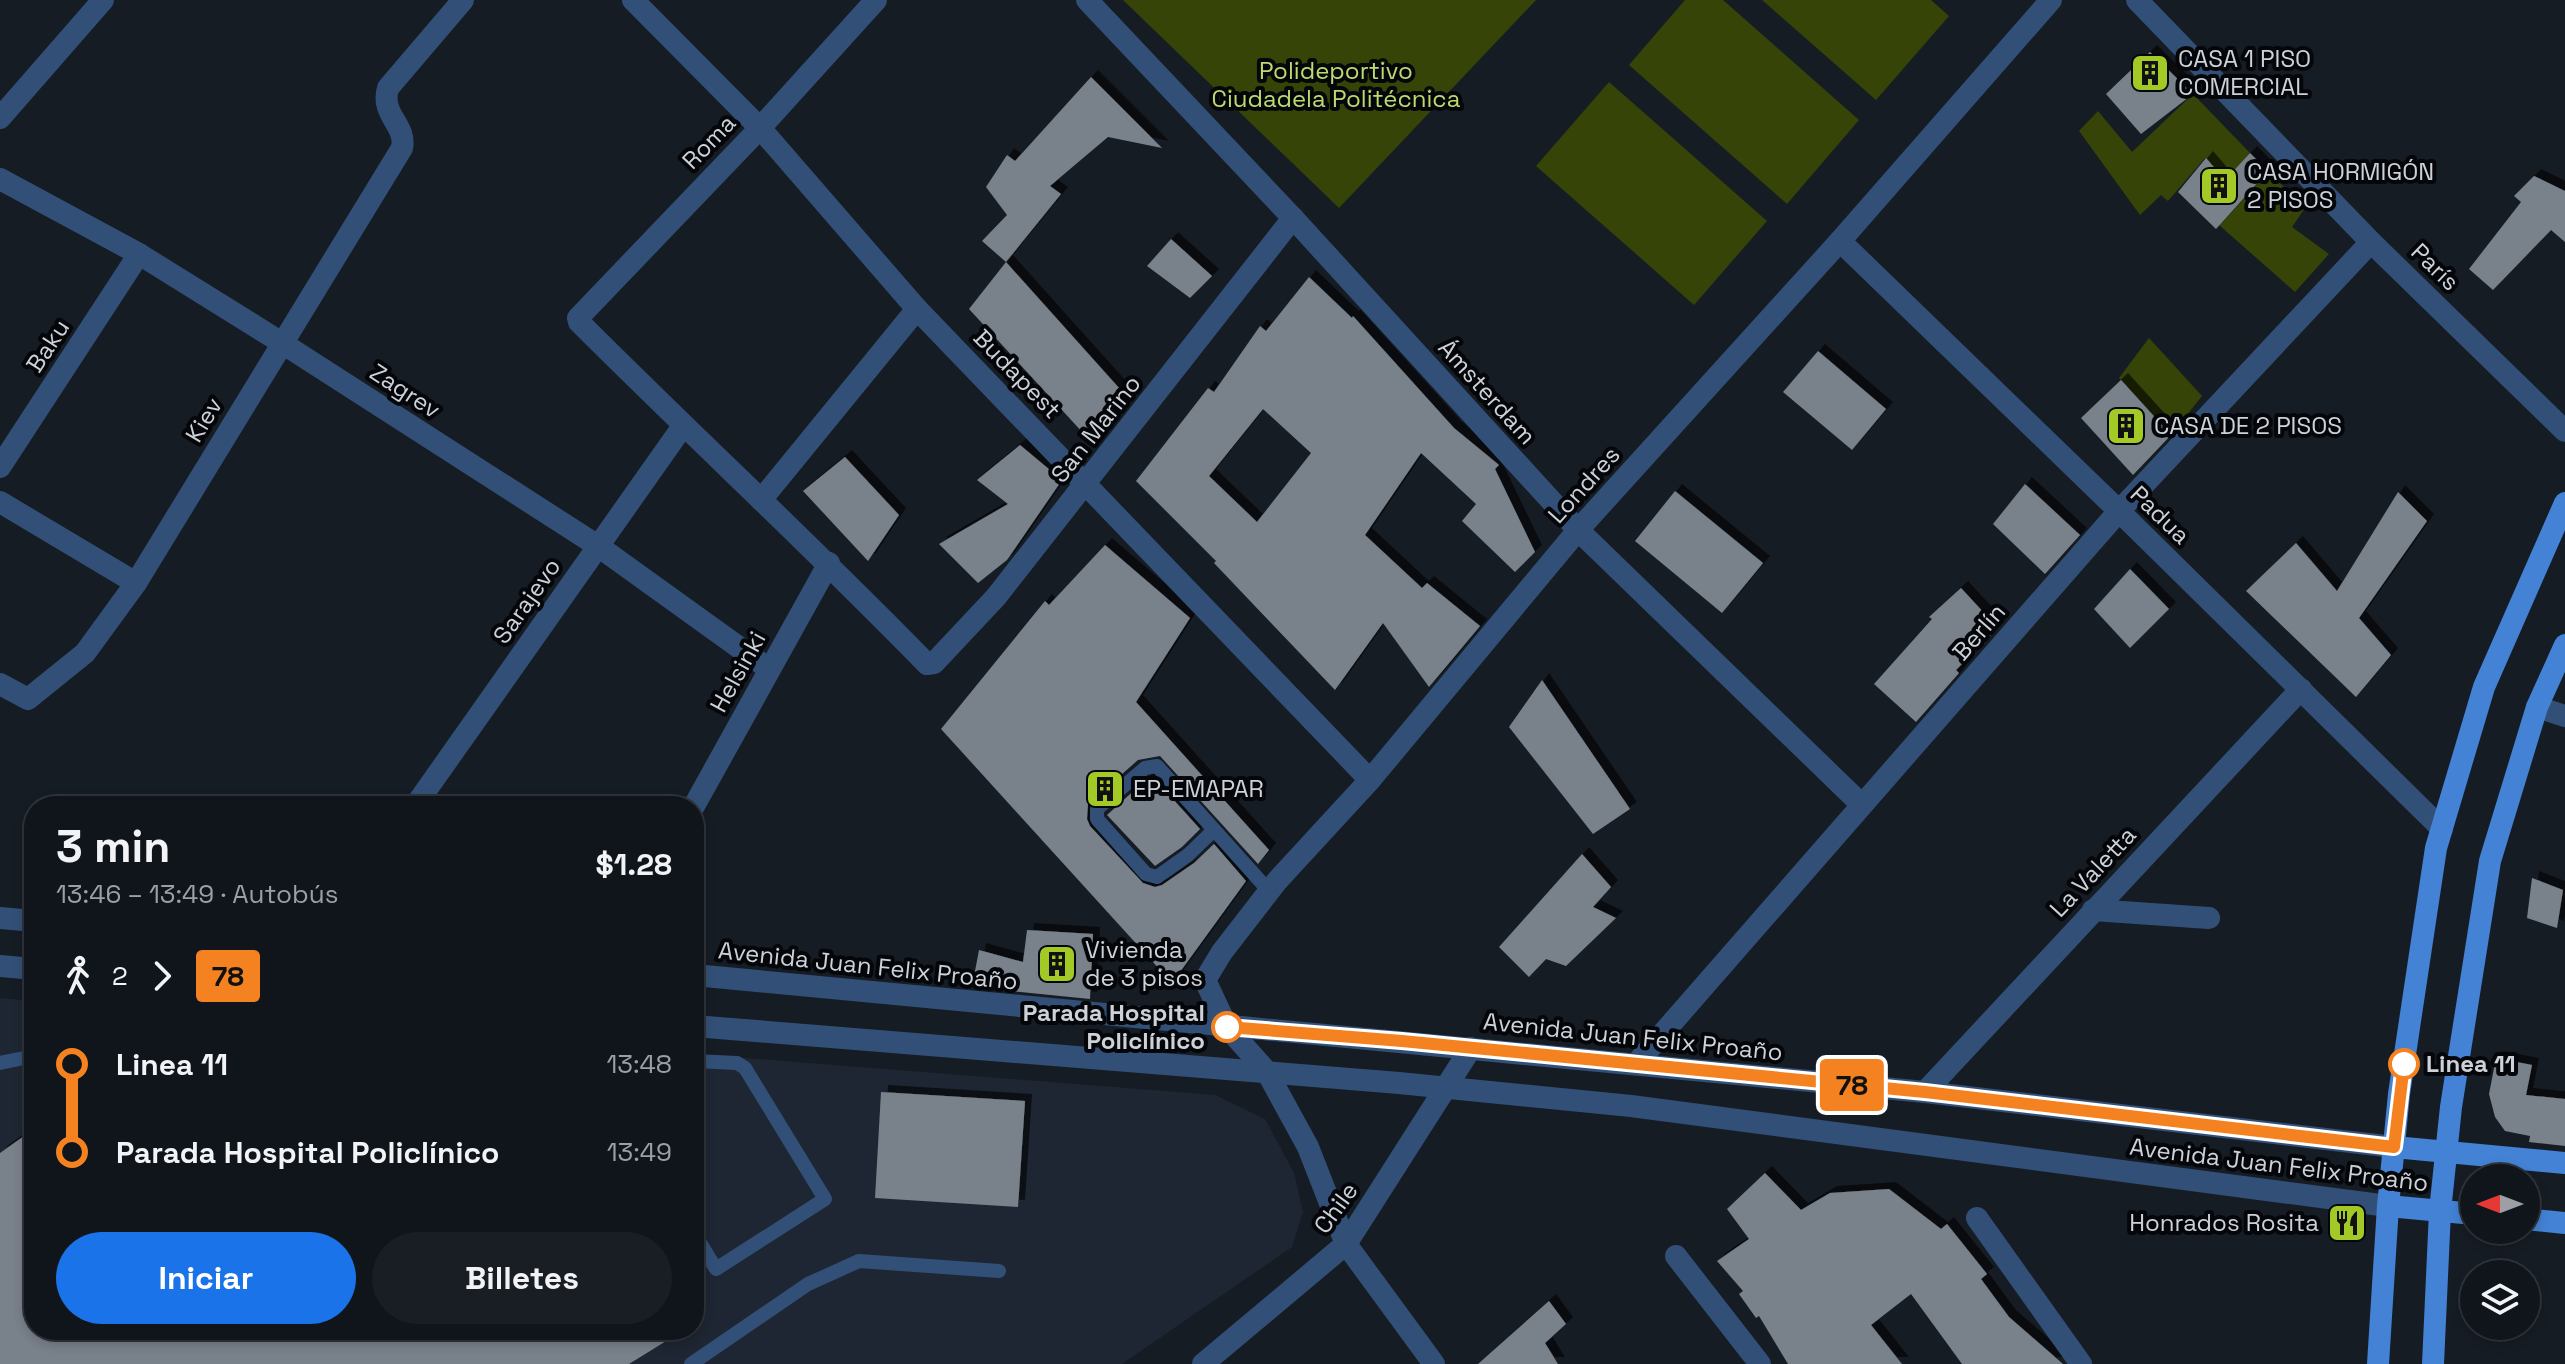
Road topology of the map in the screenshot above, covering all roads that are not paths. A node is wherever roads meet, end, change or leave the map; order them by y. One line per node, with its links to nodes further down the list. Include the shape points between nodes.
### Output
1 (103, 0): 8 (street)
2 (463, 0): 16 (street, Kiev, via 388,88 386,105 403,135 402,148)
3 (633, 0): 9 (street, Budapest)
4 (876, 0): 9 (street, Roma)
5 (1087, 0): 11 (street, Ámsterdam)
6 (2051, 0): 12 (street, Londres)
7 (2137, 0): 13 (street, París)
8 (0, 118)
9 (760, 128): 15 (street, Budapest); 17 (street, Roma, via 579,314 579,322)
10 (0, 179): 14 (street, Zagrev)
11 (1293, 218): 20 (street, San Marino); 25 (street, Ámsterdam)
12 (1840, 241): 24 (street, Padua); 25 (street, Londres)
13 (2371, 242): 18 (street, París); 24 (street, Berlín)
14 (139, 254): 16 (street, Zagrev); 19 (street, Baku)
15 (917, 309): 20 (street, Budapest); 21 (street)
16 (282, 343): 26 (street, Zagrev); 28 (street, Kiev)
17 (683, 426): 21 (street); 26 (street, Sarajevo)
18 (2565, 431)
19 (0, 467)
20 (1087, 484): 27 (street, San Marino, via 996,597 930,665); 35 (street, Budapest)
21 (761, 500): 27 (street)
22 (0, 502): 28 (street)
23 (2565, 503): 39 (main road, via 2484,687)
24 (2119, 511): 32 (street, Padua); 38 (street, Berlín)
25 (1578, 530): 35 (street, Londres); 38 (street, Ámsterdam)
26 (598, 546): 30 (street, Zagrev); 36 (street, Sarajevo)
27 (829, 563): 30 (street, Helsinki)
28 (136, 583): 31 (street, Kiev, via 85,653 28,699)
29 (2565, 645): 33 (main road)
30 (769, 669): 37 (street, Helsinki)
31 (0, 684)
32 (2301, 689): 39 (street, Padua); 42 (street, La Valetta)
33 (2537, 707): 34 (street); 60 (main road, via 2490,861)
34 (2565, 716)
35 (1370, 780): 41 (street, Londres)
36 (422, 796)
37 (699, 796)
38 (1862, 805): 55 (street, Berlín)
39 (2442, 829): 59 (main road)
40 (1214, 830): 40 (lane, via 1157,877 1146,874 1096,814 1145,768 1157,766); 41 (lane)
41 (1269, 891): 50 (street, Londres, via 1205,980)
42 (2093, 910): 44 (street); 58 (street, La Valetta)
43 (0, 918): 45 (street)
44 (2209, 918)
45 (24, 920)
46 (0, 966): 47 (street)
47 (24, 968)
48 (704, 976): 50 (street, Avenida Juan Felix Proaño)
49 (704, 1027): 56 (street, Avenida Juan Felix Proaño)
50 (1227, 1027): 51 (street, Avenida Juan Felix Proaño); 56 (street)
51 (1471, 1048): 55 (street, Avenida Juan Felix Proaño); 57 (street, Chile)
52 (24, 1058): 54 (lane)
53 (704, 1061): 69 (lane, via 745,1068 825,1199 716,1269)
54 (0, 1063)
55 (1636, 1064): 58 (street, Avenida Juan Felix Proaño)
56 (1267, 1072): 57 (street, Avenida Juan Felix Proaño); 68 (street, via 1308,1147)
57 (1445, 1088): 62 (street, Avenida Juan Felix Proaño, via 1631,1106); 68 (street, Chile)
58 (1925, 1092): 59 (street, Avenida Juan Felix Proaño)
59 (2394, 1147): 60 (main road, Avenida Juan Felix Proaño); 62 (main road)
60 (2447, 1152): 61 (main road, Avenida Juan Felix Proaño); 63 (main road)
61 (2565, 1163)
62 (2388, 1206): 63 (main road, Avenida Juan Felix Proaño); 77 (main road)
63 (2440, 1211): 64 (main road, Avenida Juan Felix Proaño); 78 (main road)
64 (2460, 1213)
65 (1977, 1218): 76 (street)
66 (2540, 1220): 67 (main road)
67 (2565, 1223)
68 (1346, 1244): 73 (street, Chile); 74 (street)
69 (704, 1249)
70 (1676, 1256): 75 (street)
71 (999, 1271): 72 (lane, via 859,1261 808,1284)
72 (691, 1364)
73 (1203, 1364)
74 (1434, 1364)
75 (1760, 1364)
76 (2081, 1364)
77 (2378, 1364)
78 (2433, 1364)

